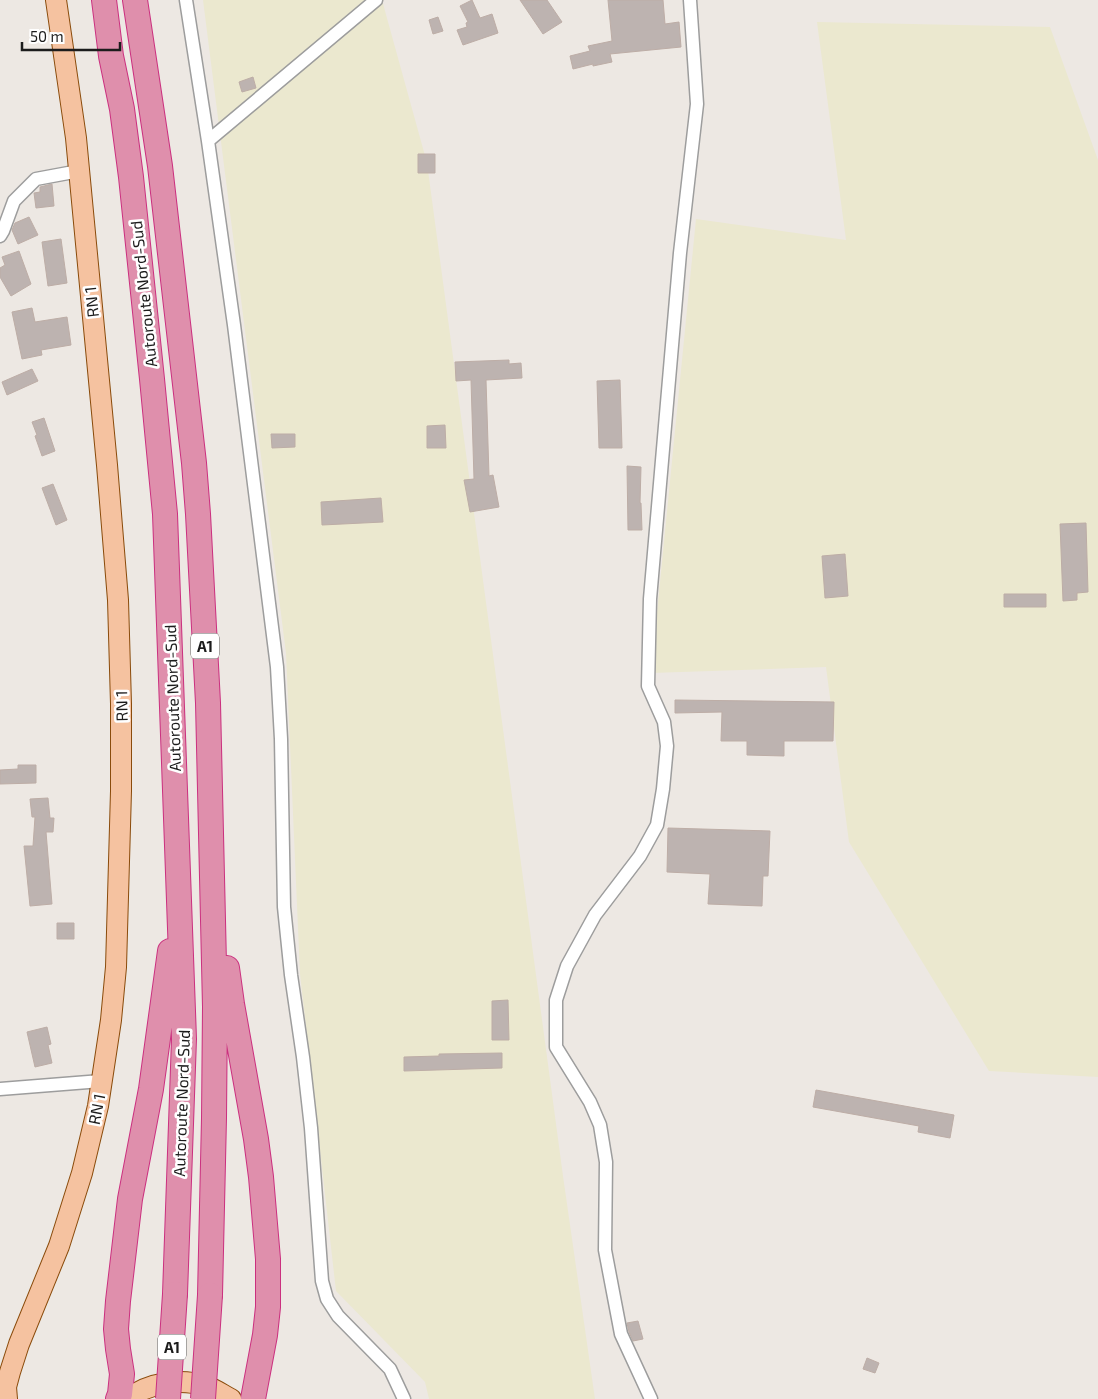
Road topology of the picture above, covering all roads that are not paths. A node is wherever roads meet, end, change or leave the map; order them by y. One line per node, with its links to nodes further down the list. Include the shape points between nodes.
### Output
1 (56, 0): 8 (main road, RN 1)
2 (104, 0): 11 (highway, Autoroute Nord-Sud / A1, via 131,177 165,514)
3 (135, 0): 10 (highway, Autoroute Nord-Sud / A1, via 160,166 195,472 208,703)
4 (186, 0): 7 (street)
5 (376, 0): 7 (street)
6 (690, 0): 22 (street, via 697,104 680,253 650,599 648,686 664,722 667,746 663,789 657,824 640,856 596,915 567,966 556,1000 556,1047 590,1102 600,1125 606,1162 605,1250 621,1334)
7 (208, 141): 21 (street, via 276,667 281,739 284,907 311,1128 322,1280 327,1299 338,1316 390,1369)
8 (78, 170): 9 (street, via 36,179 14,201); 12 (main road, RN 1, via 114,544 121,704 116,967)
9 (0, 236)
10 (211, 888): 18 (highway, Autoroute Nord-Sud / A1, bridge, via 214,1118 210,1295); 20 (highway, via 225,934 227,978 256,1139 265,1216 268,1306 264,1344)
11 (179, 893): 15 (highway, via 130,1199 117,1320 122,1374); 17 (highway, Autoroute Nord-Sud / A1, bridge, via 184,1039)
12 (101, 1081): 13 (street); 14 (main road, RN 1, via 82,1173 59,1246 19,1344 6,1387)
13 (0, 1089)
14 (7, 1399)
15 (118, 1399)
16 (128, 1399): 19 (main road, via 154,1385 180,1381 207,1386)
17 (168, 1399)
18 (203, 1399)
19 (231, 1399)
20 (252, 1399)
21 (404, 1399)
22 (651, 1399)

